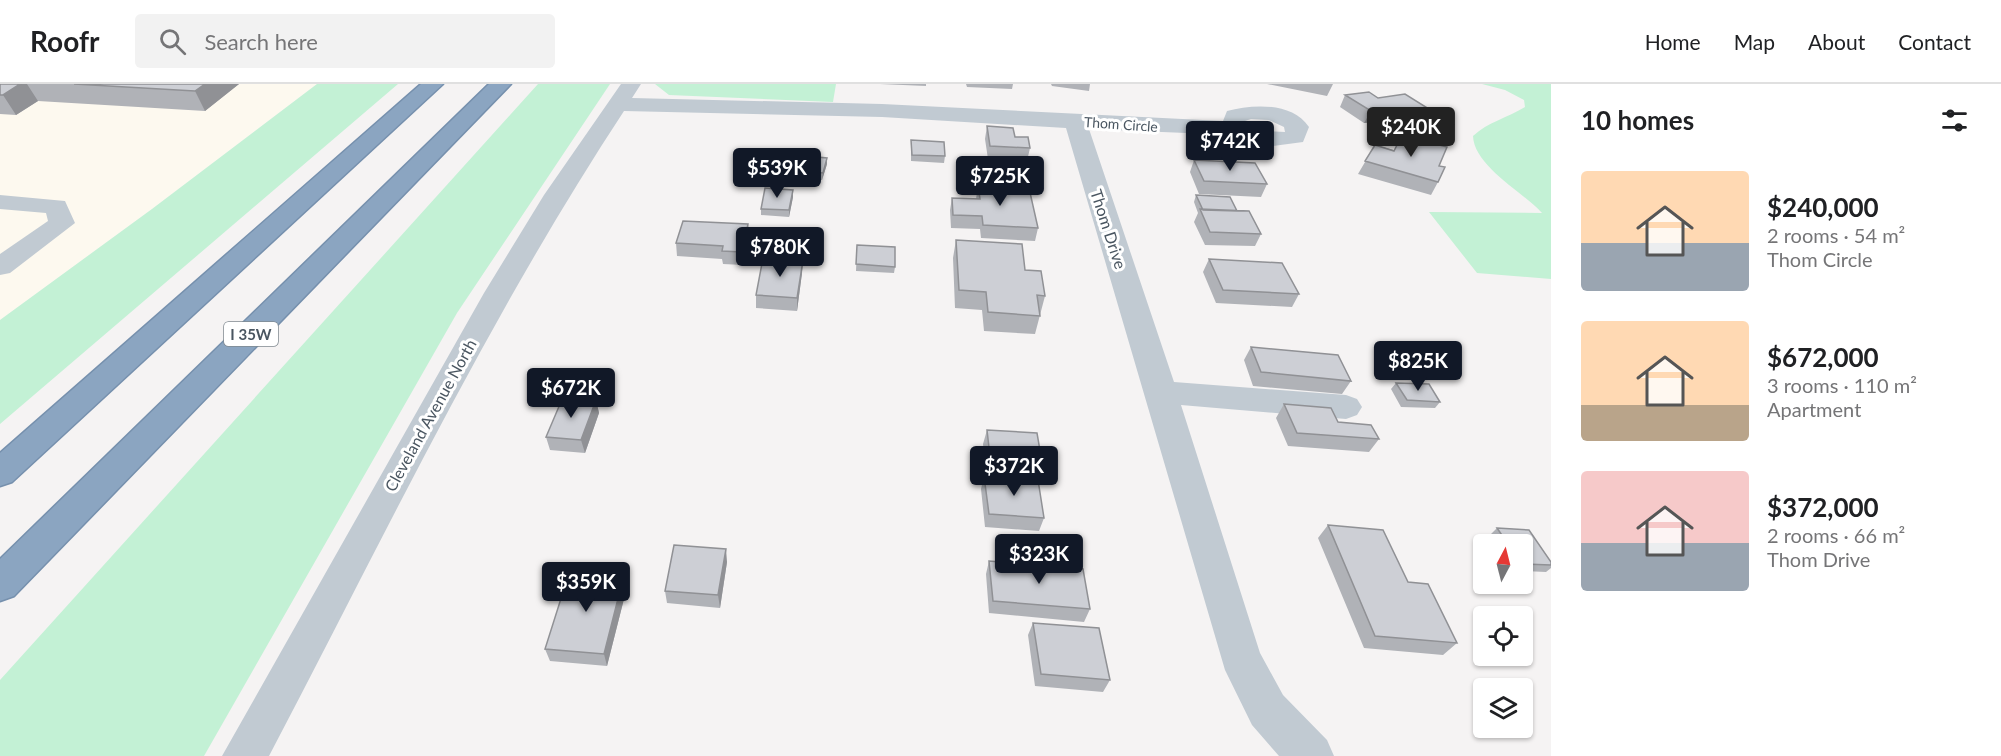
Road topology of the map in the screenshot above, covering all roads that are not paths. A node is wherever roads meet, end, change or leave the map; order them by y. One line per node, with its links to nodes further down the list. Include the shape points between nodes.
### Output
1 (433, 84): 10 (highway)
2 (501, 84): 11 (highway, I 35W)
3 (623, 94): 4 (street); 12 (street, Cleveland Avenue North, via 556,195 493,303)
4 (1075, 121): 5 (street, Thom Circle); 8 (street, Thom Drive)
5 (1239, 128)
6 (0, 202): 7 (street, via 56,206 62,223)
7 (0, 267)
8 (1161, 392): 9 (street); 13 (street, Thom Drive, via 1253,689 1276,724)
9 (1346, 407)
10 (0, 473)
11 (0, 584)
12 (245, 756)
13 (1311, 756)

